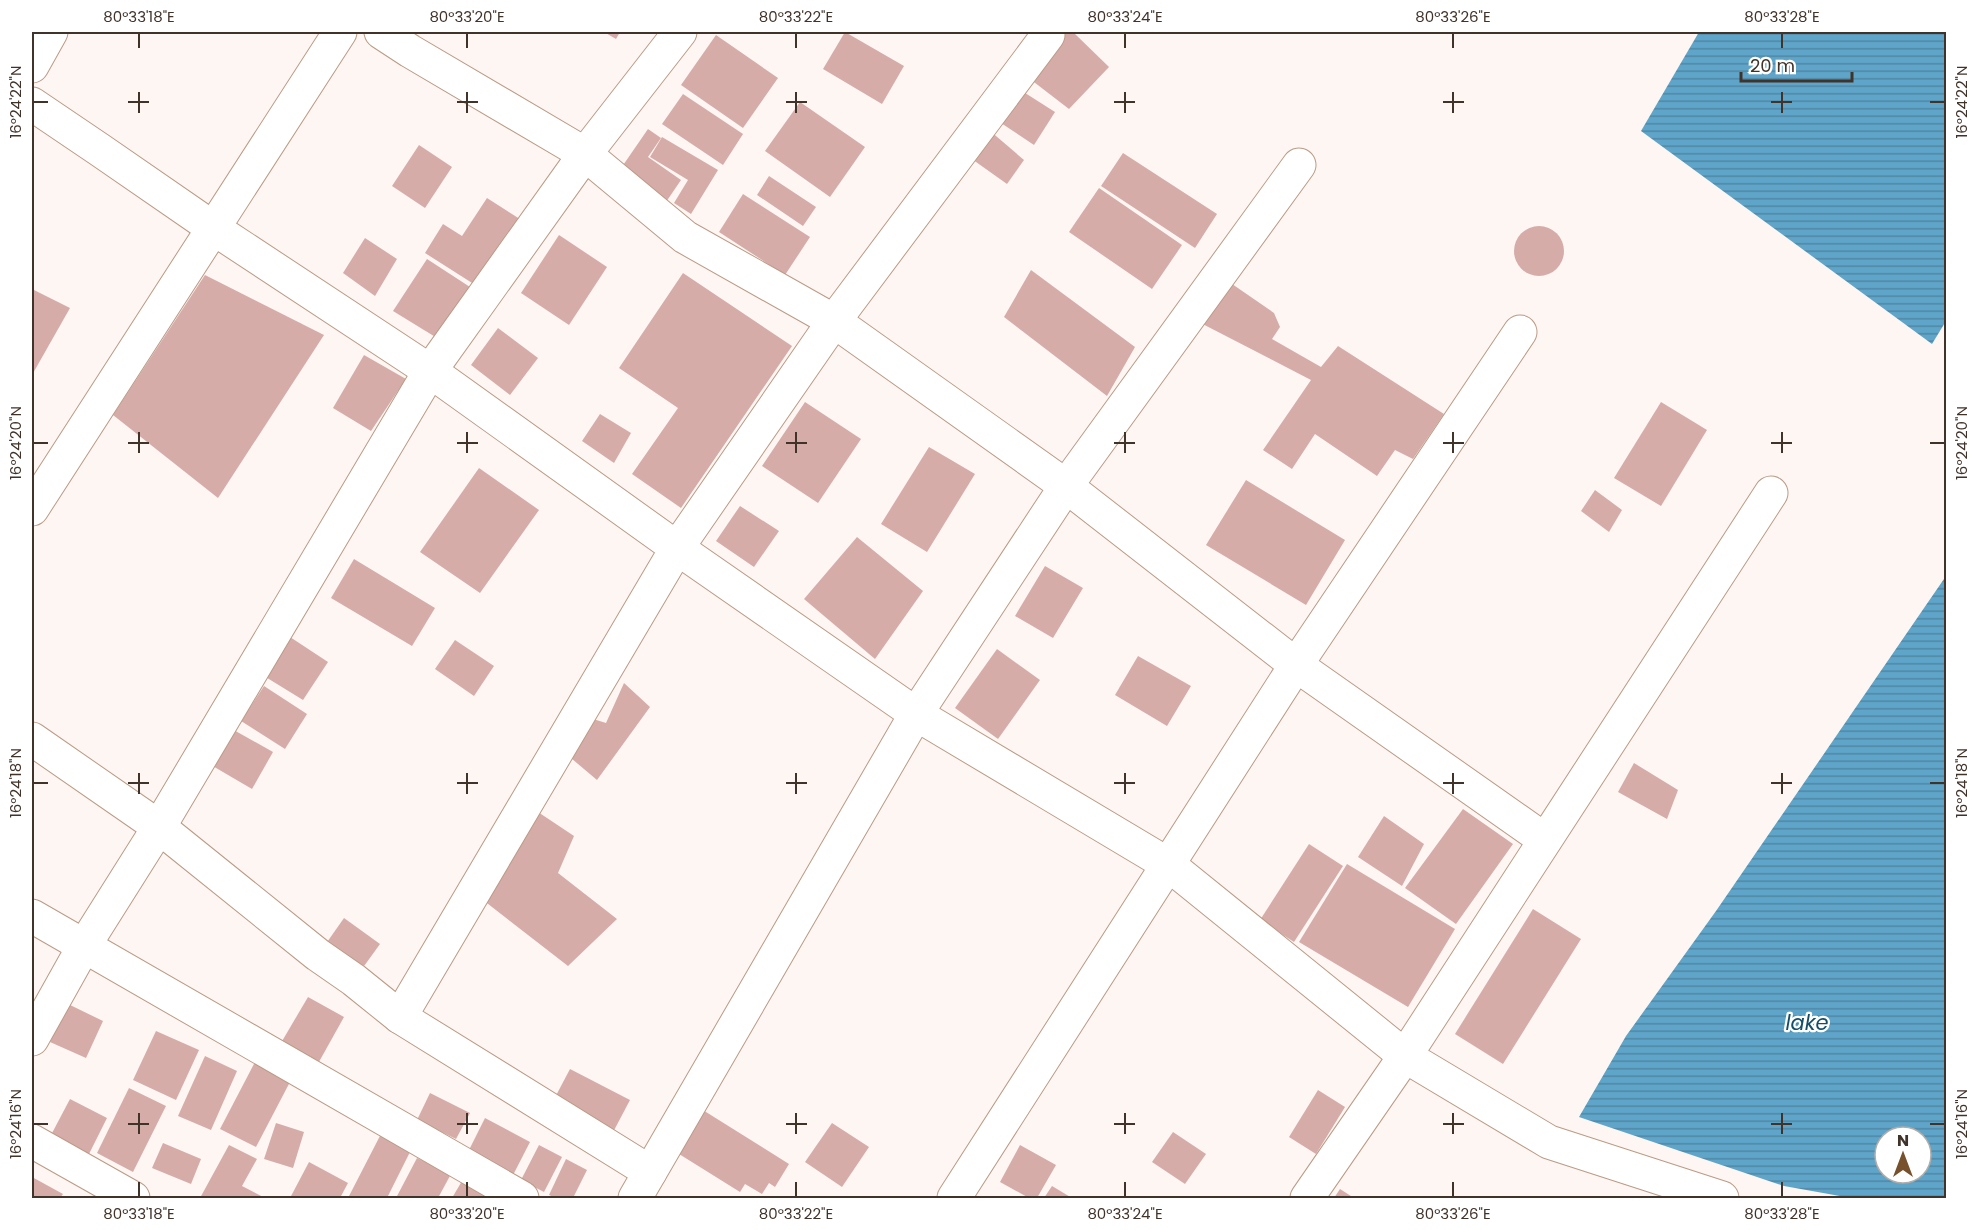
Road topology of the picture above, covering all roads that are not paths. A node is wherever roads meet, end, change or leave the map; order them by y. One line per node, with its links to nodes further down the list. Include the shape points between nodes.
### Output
1 (51, 32): 7 (street)
2 (340, 32): 11 (street)
3 (381, 32): 6 (street)
4 (680, 32): 9 (street)
5 (1048, 35): 12 (street)
6 (417, 41): 9 (street)
7 (32, 66)
8 (32, 104): 11 (street)
9 (585, 154): 12 (street, via 685,237); 14 (street)
10 (1299, 165): 15 (street)
11 (213, 228): 14 (street); 17 (street)
12 (834, 321): 15 (street); 18 (street)
13 (1520, 332): 19 (street)
14 (430, 371): 18 (street); 22 (street)
15 (1066, 486): 19 (street); 20 (street)
16 (1771, 493): 23 (street)
17 (32, 509)
18 (677, 548): 20 (street); 27 (street)
19 (1296, 665): 23 (street); 24 (street)
20 (916, 714): 24 (street); 31 (street)
21 (32, 739): 22 (street)
22 (159, 827): 26 (street); 27 (street)
23 (1545, 840): 29 (street)
24 (1169, 865): 29 (street); 34 (street)
25 (32, 916): 26 (street)
26 (84, 946): 28 (street); 33 (street)
27 (400, 1017): 31 (street)
28 (32, 1039)
29 (1405, 1056): 35 (street); 36 (street, via 1549,1142)
30 (32, 1141): 32 (street)
31 (643, 1185)
32 (133, 1198)
33 (522, 1198)
34 (954, 1198)
35 (1307, 1198)
36 (1722, 1198)

